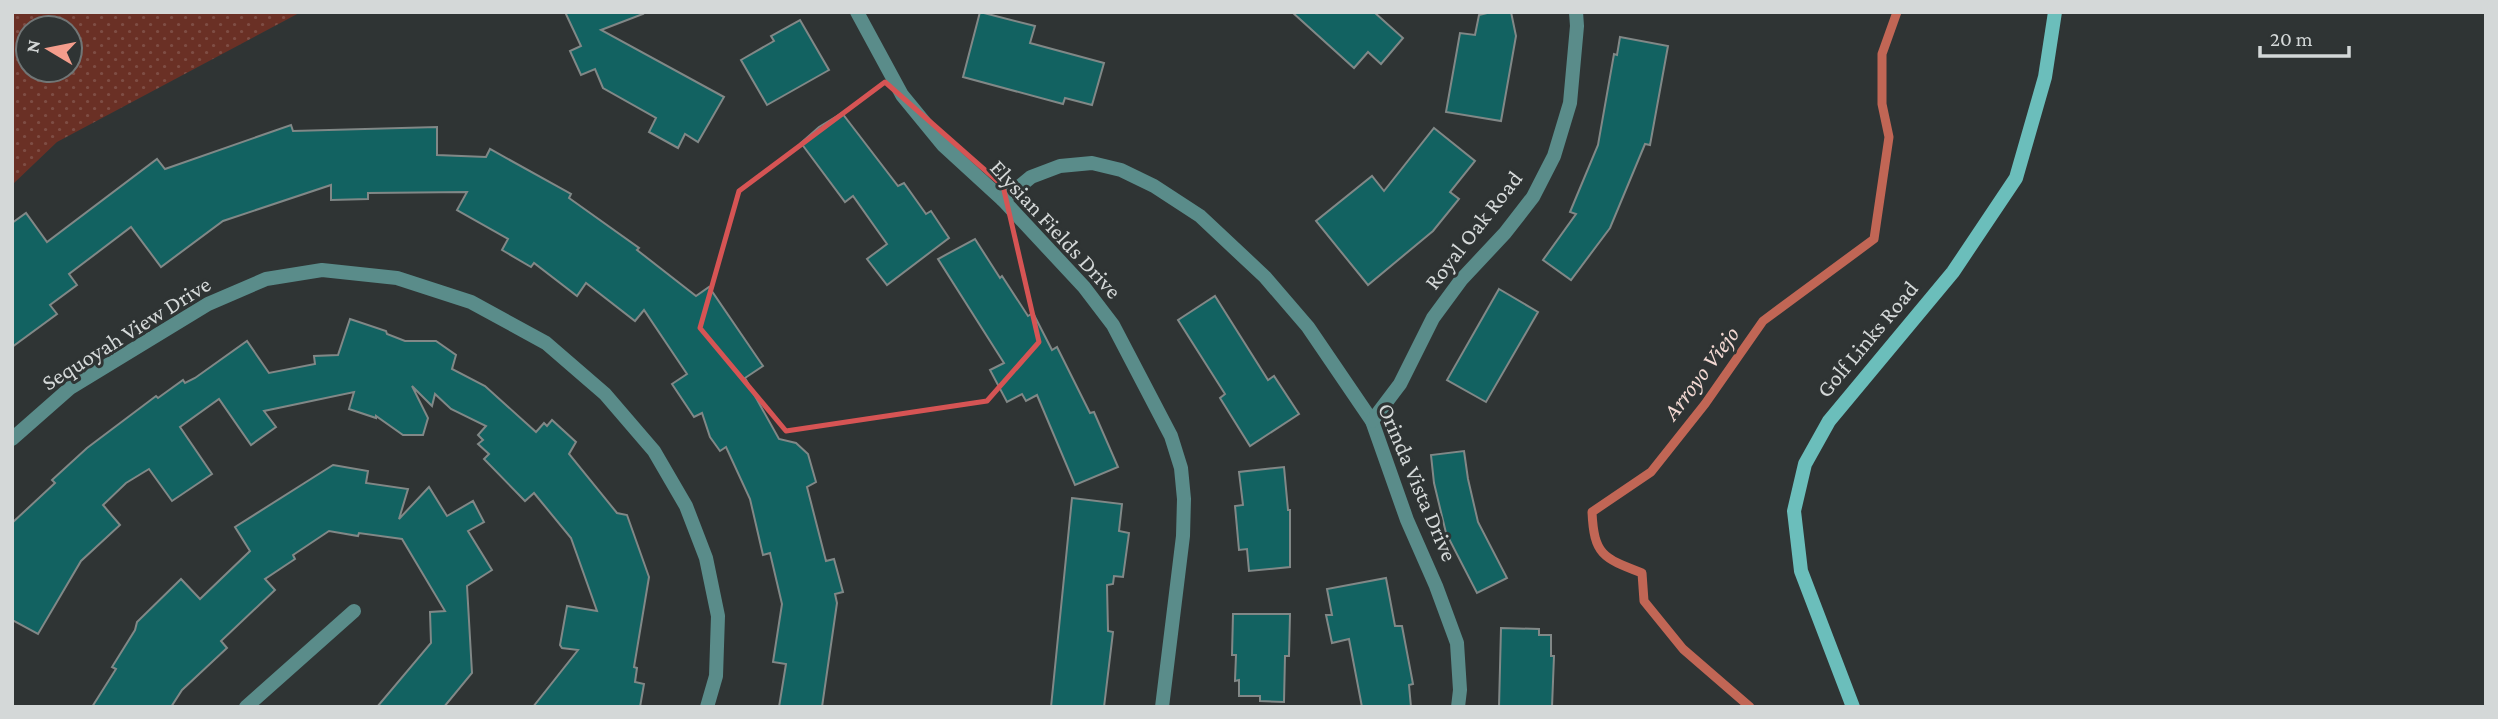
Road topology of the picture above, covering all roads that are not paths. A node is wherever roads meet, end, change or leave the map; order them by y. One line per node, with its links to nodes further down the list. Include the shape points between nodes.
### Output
1 (857, 12): 4 (street, Elysian Fields Drive, via 902,94 943,145)
2 (1576, 12): 5 (street, Royal Oak Road, via 1570,103 1554,156 1526,206 1433,318 1400,384)
3 (2055, 12): 12 (main road, Golf Links Road, via 2045,77 2016,178 1953,272 1829,421 1805,464 1794,511 1801,571)
4 (1003, 200): 5 (street, Orinda Vista Drive, via 1031,177 1060,166 1092,163 1121,170 1154,186 1200,216 1265,277 1308,327); 10 (street, Elysian Fields Drive, via 1113,325 1181,468 1184,512)
5 (1372, 421): 11 (street, Orinda Vista Drive, via 1457,643)
6 (12, 439): 9 (street, Sequoyah View Drive, via 70,388 208,304 266,279 322,270 397,278 471,302 546,343 605,394 654,451 686,506 706,558 718,616 716,676)
7 (354, 611): 8 (street)
8 (246, 707)
9 (708, 707)
10 (1162, 707)
11 (1458, 707)
12 (1853, 707)

